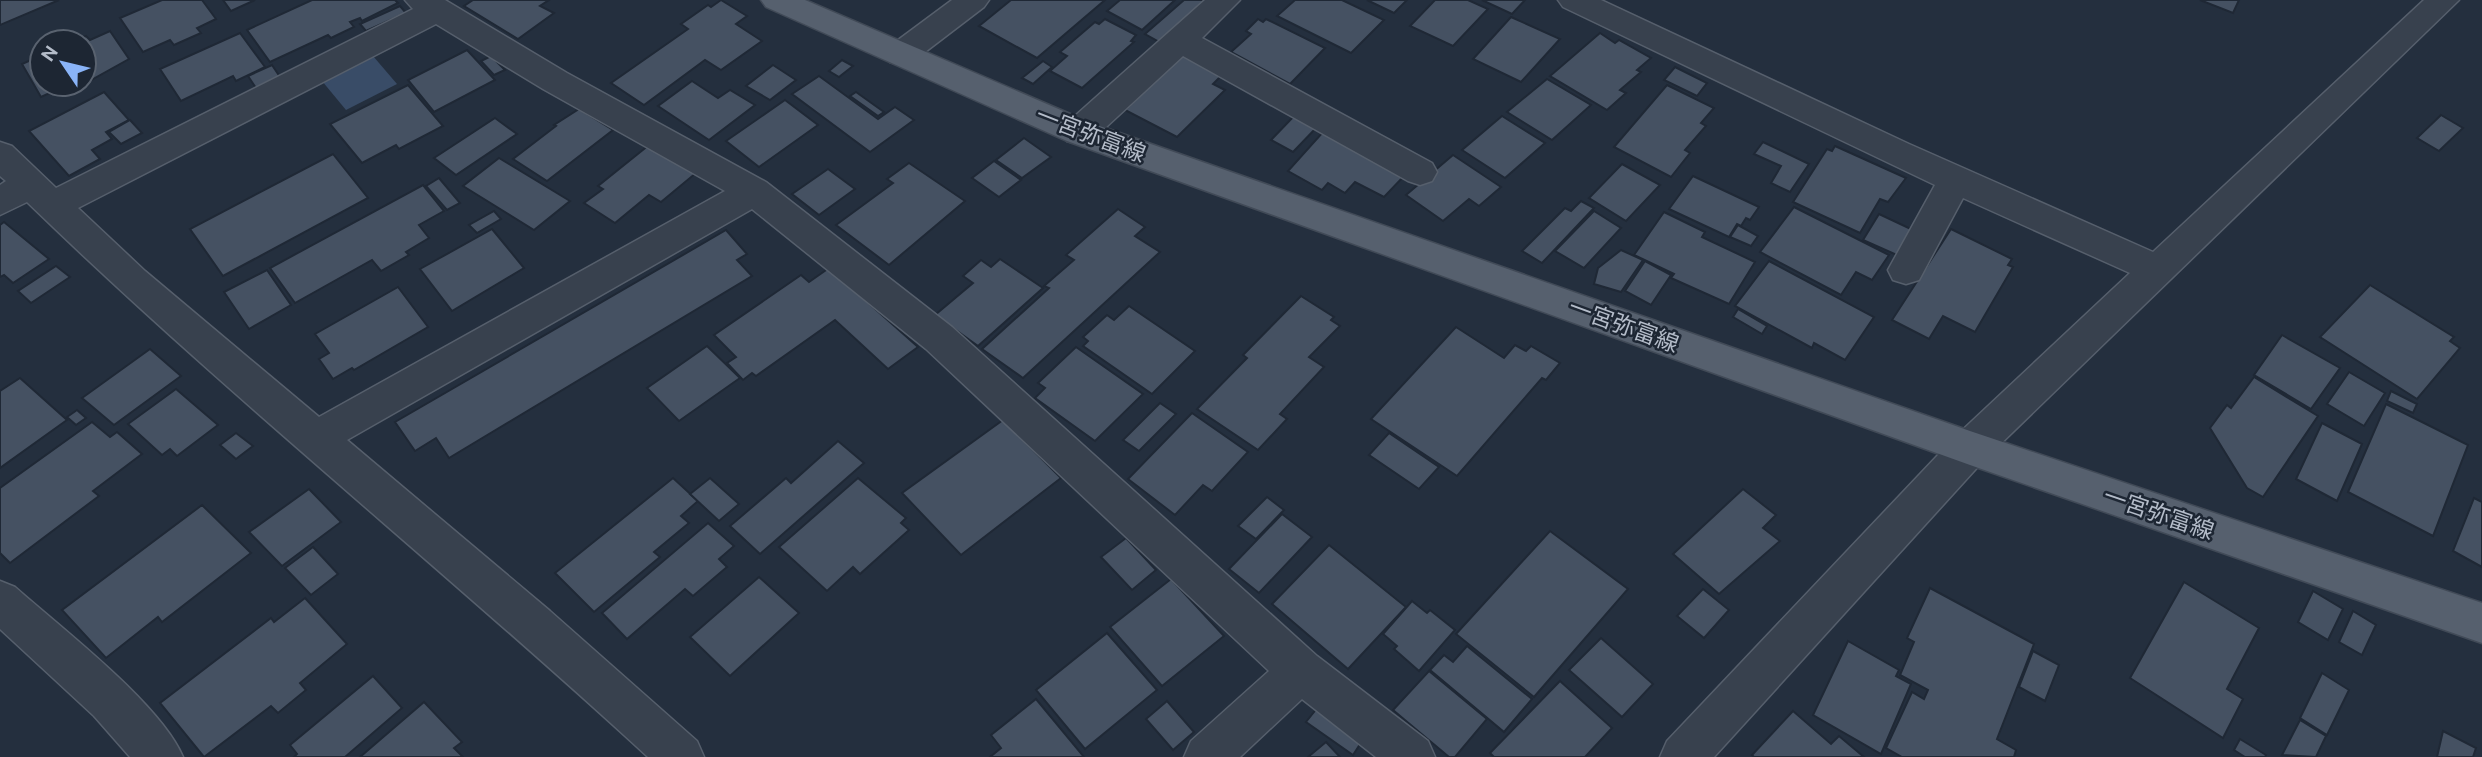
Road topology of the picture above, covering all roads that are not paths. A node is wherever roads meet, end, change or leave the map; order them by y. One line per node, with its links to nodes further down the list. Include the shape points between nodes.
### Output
1 (777, 0): 8 (main road, 一宮弥富線)
2 (972, 0): 8 (street)
3 (1224, 0): 7 (street)
4 (1574, 0): 12 (street)
5 (2443, 0): 16 (street)
6 (428, 6): 13 (street); 14 (street)
7 (1180, 40): 9 (street); 11 (street)
8 (901, 54): 9 (main road, 一宮弥富線)
9 (1079, 132): 18 (main road, 一宮弥富線)
10 (0, 155): 14 (street)
11 (1420, 172)
12 (1956, 179): 15 (street); 16 (street)
13 (754, 191): 17 (street); 21 (street, via 939,338)
14 (27, 197): 17 (street)
15 (1906, 270)
16 (2158, 270): 18 (street)
17 (316, 438): 23 (street)
18 (1970, 448): 20 (main road, 一宮弥富線); 26 (street)
19 (0, 601): 22 (street, via 110,701)
20 (2482, 623)
21 (1301, 671): 24 (street); 25 (street)
22 (160, 757)
23 (681, 757)
24 (1207, 757)
25 (1412, 757)
26 (1683, 757)

